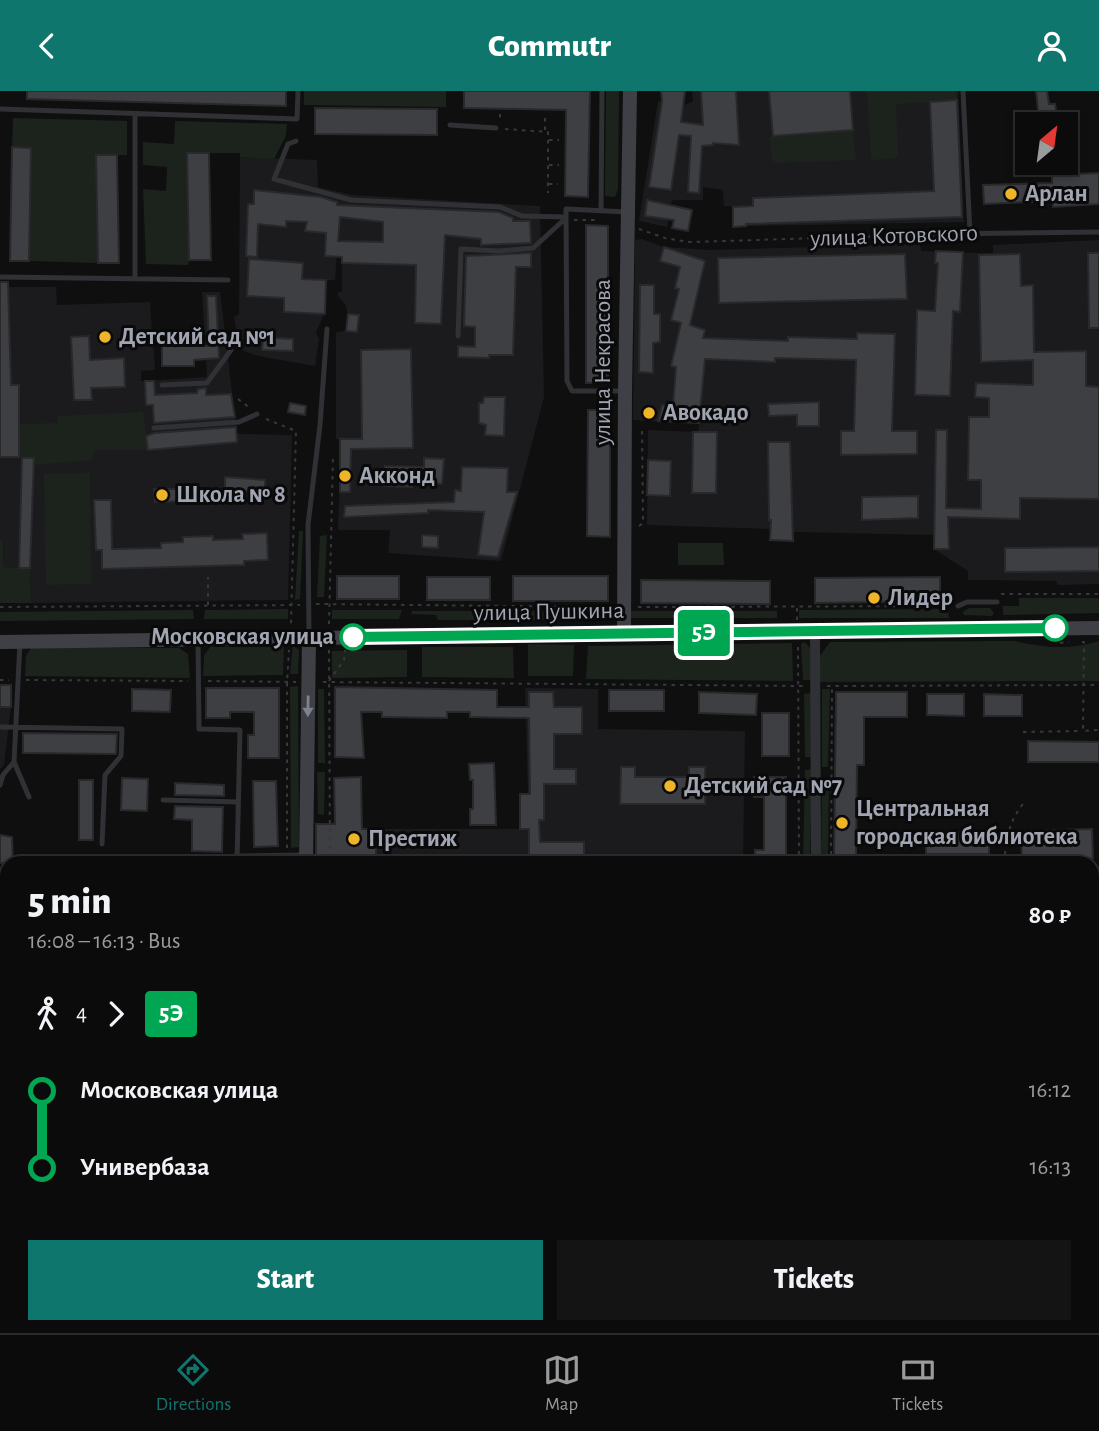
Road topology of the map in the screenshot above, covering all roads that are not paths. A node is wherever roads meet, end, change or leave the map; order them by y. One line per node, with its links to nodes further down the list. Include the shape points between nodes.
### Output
1 (298, 91): 6 (lane, via 297,119)
2 (602, 91): 10 (lane)
3 (631, 91): 11 (main road, улица Некрасова)
4 (963, 91): 14 (lane)
5 (0, 110): 6 (lane)
6 (135, 114): 17 (lane)
7 (450, 125): 8 (lane)
8 (496, 128)
9 (296, 141): 12 (lane, via 288,144 274,179 351,200 500,207 522,216)
10 (601, 210): 11 (lane); 12 (lane, via 566,209)
11 (627, 218): 23 (main road, улица Некрасова)
12 (566, 219): 20 (lane, via 533,248 461,249); 23 (lane, via 567,381 572,391)
13 (1099, 232): 14 (lane, улица Котовского)
14 (970, 233): 15 (lane, улица Котовского)
15 (930, 234)
16 (0, 277): 17 (lane)
17 (135, 278): 18 (lane)
18 (228, 280)
19 (327, 328): 31 (lane, via 308,525)
20 (458, 335)
21 (230, 349): 22 (lane, via 207,383)
22 (163, 385)
23 (625, 391): 30 (main road, улица Некрасова)
24 (257, 414): 25 (lane, via 239,422)
25 (154, 428)
26 (997, 602): 27 (lane)
27 (958, 606)
28 (1099, 628): 29 (main road, улица Пушкина)
29 (815, 631): 30 (main road, улица Пушкина); 45 (street)
30 (624, 634): 31 (main road, улица Пушкина)
31 (309, 638): 32 (main road, улица Пушкина); 44 (main road, one-way to 44)
32 (198, 639): 34 (main road, улица Пушкина); 41 (lane, via 198,729 240,730)
33 (0, 642): 34 (main road, улица Пушкина)
34 (20, 642): 36 (lane)
35 (0, 727): 36 (lane)
36 (16, 727): 37 (lane); 42 (lane, via 122,729 121,756 105,775)
37 (14, 762): 38 (lane); 39 (lane)
38 (0, 785)
39 (29, 797)
40 (163, 800): 41 (lane)
41 (238, 802): 43 (lane)
42 (102, 844)
43 (237, 856)
44 (306, 856)
45 (817, 856)

